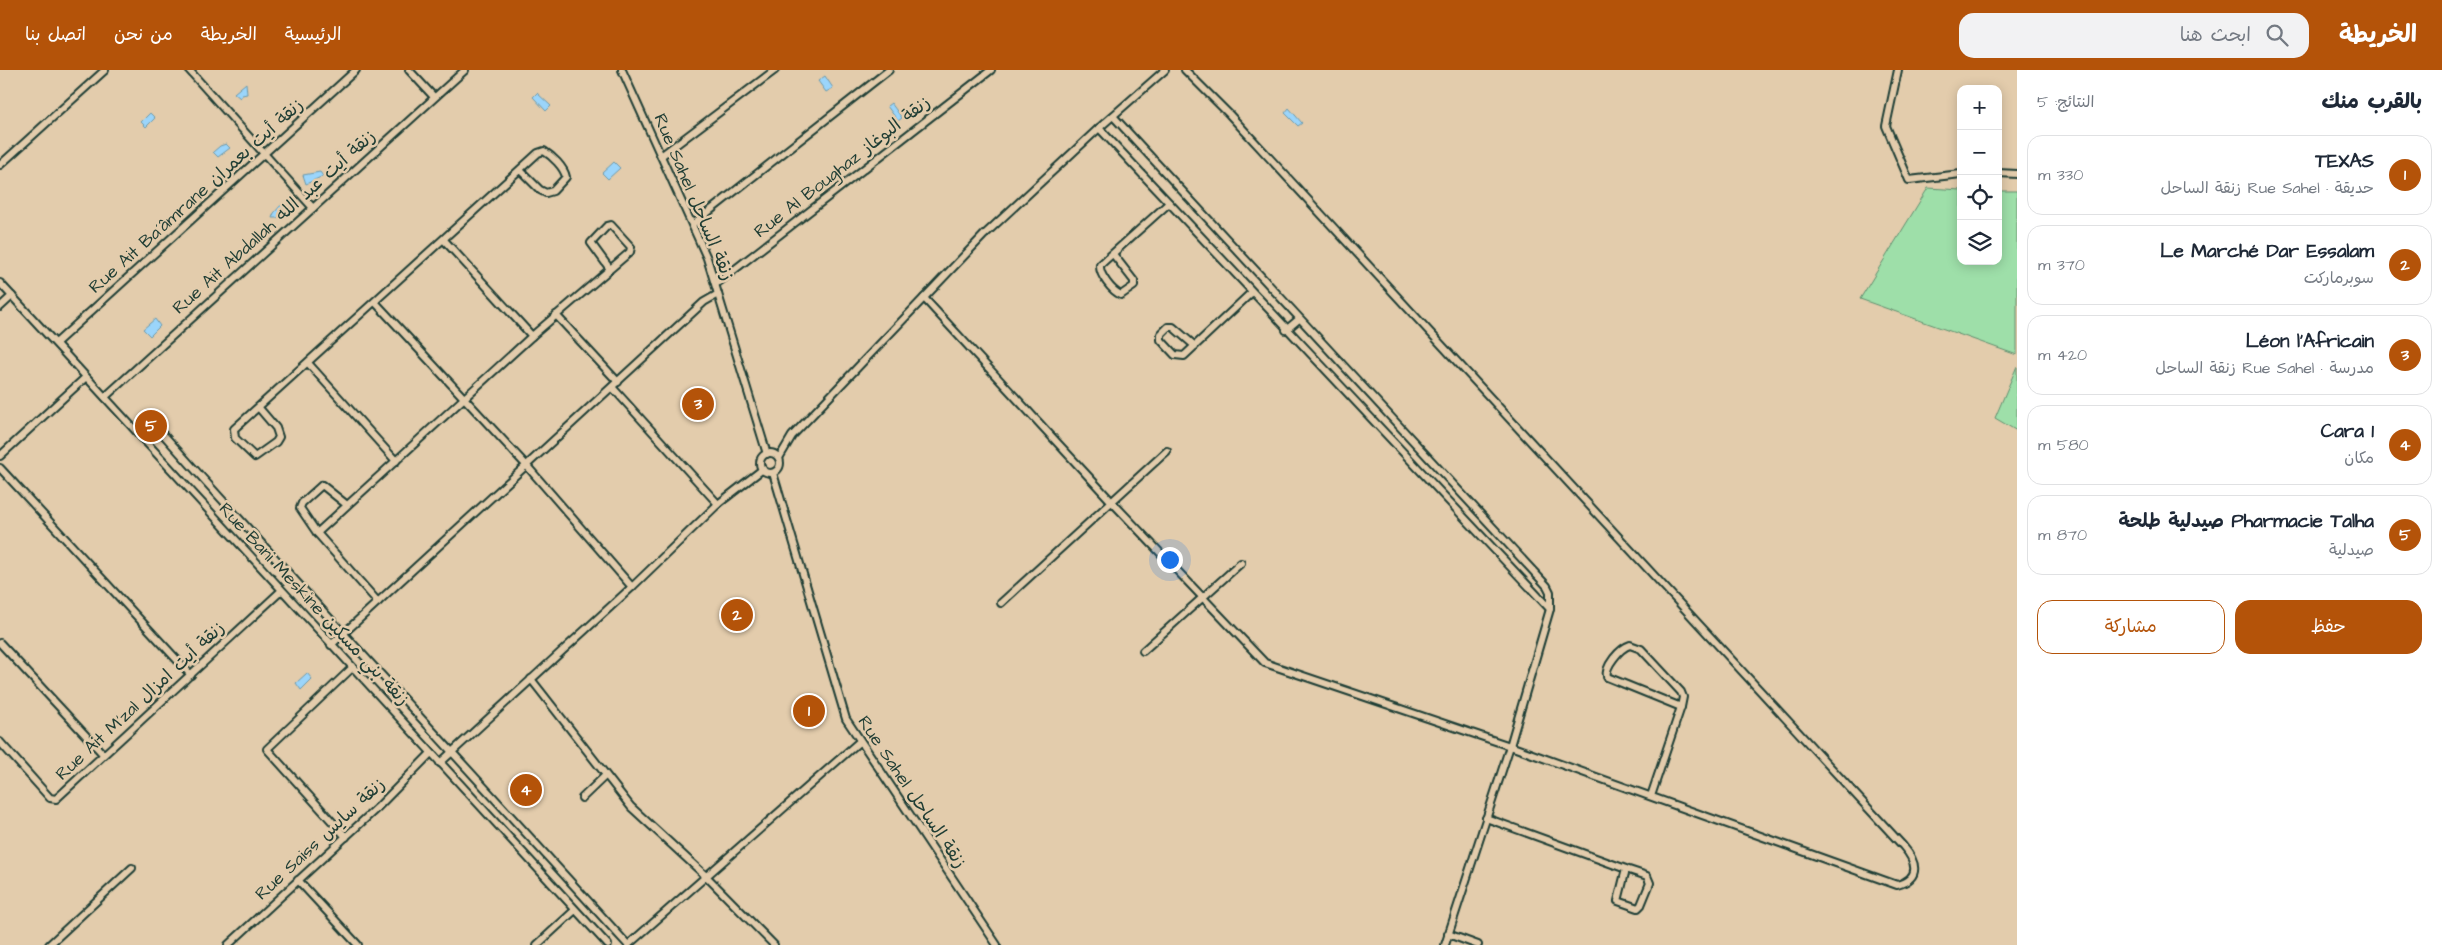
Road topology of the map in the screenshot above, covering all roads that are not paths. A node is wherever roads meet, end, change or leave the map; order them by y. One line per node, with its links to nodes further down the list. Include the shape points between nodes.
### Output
1 (105, 70): 18 (street)
2 (189, 70): 16 (street)
3 (356, 70): 16 (street, Rue Ait Ba´âmrane زنقة أيت بعمران)
4 (409, 70): 13 (street)
5 (465, 70): 13 (street, Rue Ait Abdallah زنقة أيت عبد الله)
6 (622, 70): 17 (street, Rue Sahel زنقة الساحل)
7 (775, 70): 17 (street)
8 (889, 70): 25 (street)
9 (1165, 70): 14 (street)
10 (1185, 70): 87 (street, via 1903,846 1912,858 1915,871 1907,882 1897,885)
11 (1898, 70): 21 (street, via 1886,126 1909,180)
12 (989, 72): 30 (street, Rue Al Boughaz زنقة البوغاز)
13 (434, 97): 24 (street, Rue Ait Abdallah زنقة أيت عبد الله)
14 (1113, 116): 15 (street); 38 (street)
15 (1099, 128): 23 (street); 34 (street, via 984,236)
16 (266, 153): 24 (street); 41 (street, Rue Ait Ba´âmrane زنقة أيت بعمران)
17 (662, 156): 25 (street, Rue Sahel زنقة الساحل)
18 (0, 165)
19 (520, 170): 19 (street, via 546,193 553,191 566,177 563,168 544,150); 26 (street)
20 (2002, 173): 22 (street)
21 (1957, 174)
22 (2017, 174)
23 (1169, 203): 27 (street); 31 (street)
24 (313, 208): 47 (street, Rue Ait Abdallah زنقة أيت عبد الله)
25 (693, 224): 30 (street, Rue Sahel زنقة الساحل)
26 (444, 240): 35 (street); 40 (street)
27 (1113, 254): 27 (street, via 1100,264 1100,270 1121,294 1134,286 1134,281)
28 (610, 269): 28 (street, via 591,243 611,225 632,249); 37 (street)
29 (0, 283): 33 (street, Rue Bani Meskine زنقة بني مسكين)
30 (716, 284): 32 (street, Rue Sahel زنقة الساحل)
31 (1252, 292): 39 (street); 42 (street)
32 (718, 294): 45 (street, via 704,302); 52 (street, Rue Sahel زنقة الساحل)
33 (12, 296): 36 (street); 41 (street, Rue Bani Meskine زنقة بني مسكين)
34 (924, 298): 54 (street, via 792,436); 60 (street)
35 (375, 302): 43 (street); 48 (street)
36 (0, 308)
37 (556, 315): 40 (street); 45 (street)
38 (1299, 319): 39 (street); 70 (street, via 1546,586 1550,592)
39 (1286, 330): 70 (street)
40 (532, 336): 48 (street)
41 (56, 343): 44 (street, Rue Bani Meskine زنقة بني مسكين)
42 (1195, 346): 42 (street, via 1184,356 1177,356 1161,340 1161,334 1167,327 1173,327)
43 (308, 363): 49 (street); 55 (street)
44 (86, 377): 47 (street, Rue Bani Meskine زنقة بني مسكين); 53 (street)
45 (618, 382): 46 (street)
46 (612, 387): 56 (street); 61 (street)
47 (105, 397): 66 (street, Rue Bani Meskine زنقة بني مسكين)
48 (463, 400): 55 (street); 56 (street)
49 (259, 408): 49 (street, via 233,431 255,457 279,437 276,428)
50 (162, 433): 71 (street)
51 (1167, 451): 60 (street)
52 (767, 454): 54 (street, via 775,454); 58 (street, via 761,462)
53 (0, 456)
54 (779, 458): 59 (street, via 780,467)
55 (396, 460): 62 (street)
56 (527, 466): 65 (street); 68 (street)
57 (0, 468): 76 (street)
58 (763, 469): 59 (street); 61 (street)
59 (773, 473): 79 (street, Rue Sahel زنقة الساحل, via 842,709)
60 (1112, 502): 67 (street); 69 (street)
61 (718, 504): 65 (street)
62 (347, 505): 63 (street); 63 (street, via 324,485 302,503 301,512)
63 (317, 533): 68 (street)
64 (1241, 562): 67 (street)
65 (632, 587): 77 (street)
66 (281, 591): 73 (street, Rue Bani Meskine زنقة بني مسكين); 76 (street, Rue Ait M'zal زنقة أيت امزال)
67 (1203, 597): 74 (street); 81 (street, via 1270,666)
68 (378, 602): 71 (street)
69 (1001, 603)
70 (1550, 610): 81 (street)
71 (342, 635): 73 (street); 82 (street)
72 (0, 643): 84 (street)
73 (331, 646): 75 (street, Rue Bani Meskine زنقة بني مسكين)
74 (1142, 651)
75 (352, 668): 83 (street, Rue Bani Meskine زنقة بني مسكين); 90 (street, via 267,749)
76 (191, 675): 84 (street, Rue Ait M'zal زنقة أيت امزال)
77 (531, 679): 82 (street); 86 (street)
78 (1681, 706): 78 (street, via 1681,692 1638,646 1626,646 1607,670 1607,677 1611,680); 87 (street)
79 (860, 741): 93 (street); 104 (street, Rue Sahel زنقة الساحل)
80 (0, 742): 84 (street, Rue Ait M'zal زنقة أيت امزال, via 53,800)
81 (1510, 746): 87 (street); 89 (street)
82 (453, 751): 85 (street); 102 (street)
83 (431, 753): 85 (street, Rue Bani Meskine زنقة بني مسكين); 90 (street, Rue Saiss زنقة سايس)
84 (103, 754)
85 (440, 763): 95 (street, Rue Bani Meskine زنقة بني مسكين)
86 (605, 776): 88 (street); 93 (street, via 631,807)
87 (1651, 796)
88 (582, 798)
89 (1486, 818): 92 (street); 96 (street)
90 (346, 837): 94 (street, Rue Saiss زنقة سايس)
91 (132, 868): 97 (street)
92 (1626, 869): 92 (street, via 1647,876 1650,881 1638,908 1618,901)
93 (707, 877): 102 (street); 103 (street)
94 (298, 880): 98 (street, Rue Saiss زنقة سايس); 99 (street)
95 (575, 910): 100 (street); 101 (street, Rue Bani Meskine زنقة بني مسكين)
96 (1448, 934): 105 (street); 106 (street)
97 (49, 945)
98 (228, 945)
99 (358, 945)
100 (536, 945)
101 (608, 945)
102 (628, 945)
103 (774, 945)
104 (997, 945)
105 (1445, 945)
106 (1478, 945)

